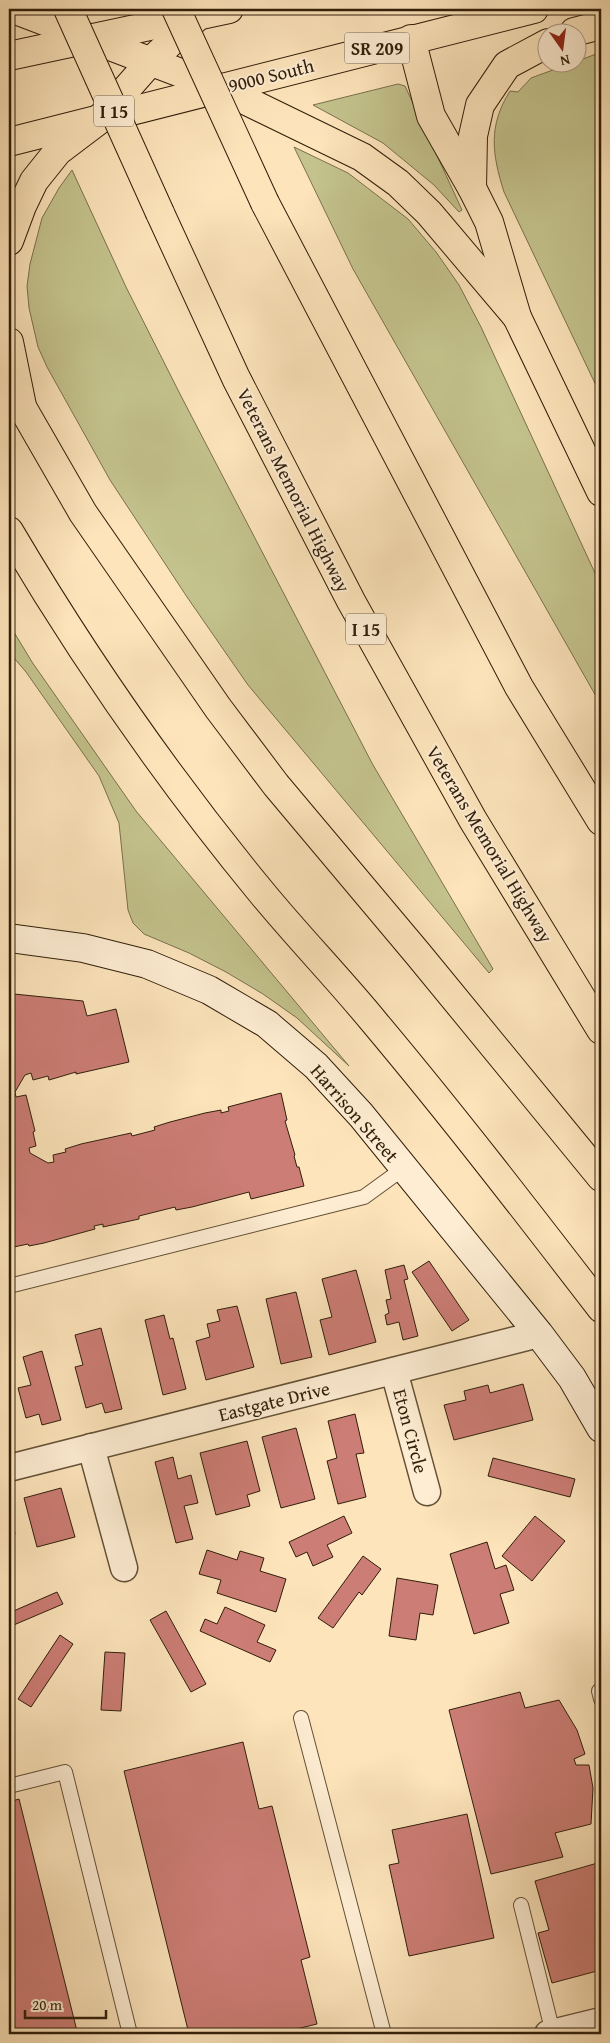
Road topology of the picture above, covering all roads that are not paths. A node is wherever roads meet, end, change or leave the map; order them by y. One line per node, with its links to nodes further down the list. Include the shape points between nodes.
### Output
1 (13, 9): 8 (main road)
2 (68, 9): 25 (main road, Veterans Memorial Highway / I 15, bridge, via 236,378 350,601 473,820)
3 (229, 9): 5 (main road)
4 (534, 9): 9 (main road, 9000 South / SR 209)
5 (192, 11): 8 (main road); 12 (main road); 23 (main road, bridge, via 265,203 519,687)
6 (601, 25): 7 (main road)
7 (588, 28)
8 (91, 39): 11 (main road); 12 (main road)
9 (411, 40): 13 (main road, 9000 South / SR 209); 16 (main road, via 431,116)
10 (538, 48): 16 (main road, via 507,65 480,105 474,136)
11 (9, 56)
12 (152, 61): 13 (main road); 14 (main road)
13 (220, 88): 14 (main road, 9000 South / SR 209); 18 (main road, via 362,157 398,183 429,213)
14 (99, 120): 15 (main road, 9000 South / SR 209); 17 (main road, via 58,151 34,181)
15 (9, 142)
16 (472, 188): 18 (main road, via 489,222)
17 (9, 241)
18 (517, 317): 21 (main road)
19 (9, 342): 20 (main road)
20 (15, 398): 27 (main road, via 83,513 218,708 276,785)
21 (601, 492)
22 (9, 531): 29 (main road, via 96,670 209,827 374,1022)
23 (601, 821)
24 (9, 938): 26 (street, Harrison Street, via 82,948 147,964 209,990 259,1019 316,1066 361,1114)
25 (601, 1030)
26 (404, 1168): 28 (lane, via 364,1197); 30 (street, Harrison Street)
27 (601, 1177)
28 (9, 1286)
29 (601, 1308)
30 (540, 1334): 31 (street, Eastgate Drive); 32 (street, Harrison Street, via 572,1378)
31 (394, 1371): 33 (street, Eastgate Drive); 35 (street, Eton Circle)
32 (601, 1428)
33 (92, 1447): 34 (street, Eastgate Drive); 36 (street)
34 (9, 1468)
35 (427, 1492)
36 (124, 1568)
37 (601, 1691): 38 (lane)
38 (601, 1699)
39 (301, 1718): 44 (lane)
40 (9, 1786): 43 (lane, via 65,1772)
41 (521, 1905): 45 (lane)
42 (601, 2021): 45 (street)
43 (130, 2034)
44 (384, 2034)
45 (551, 2034)

